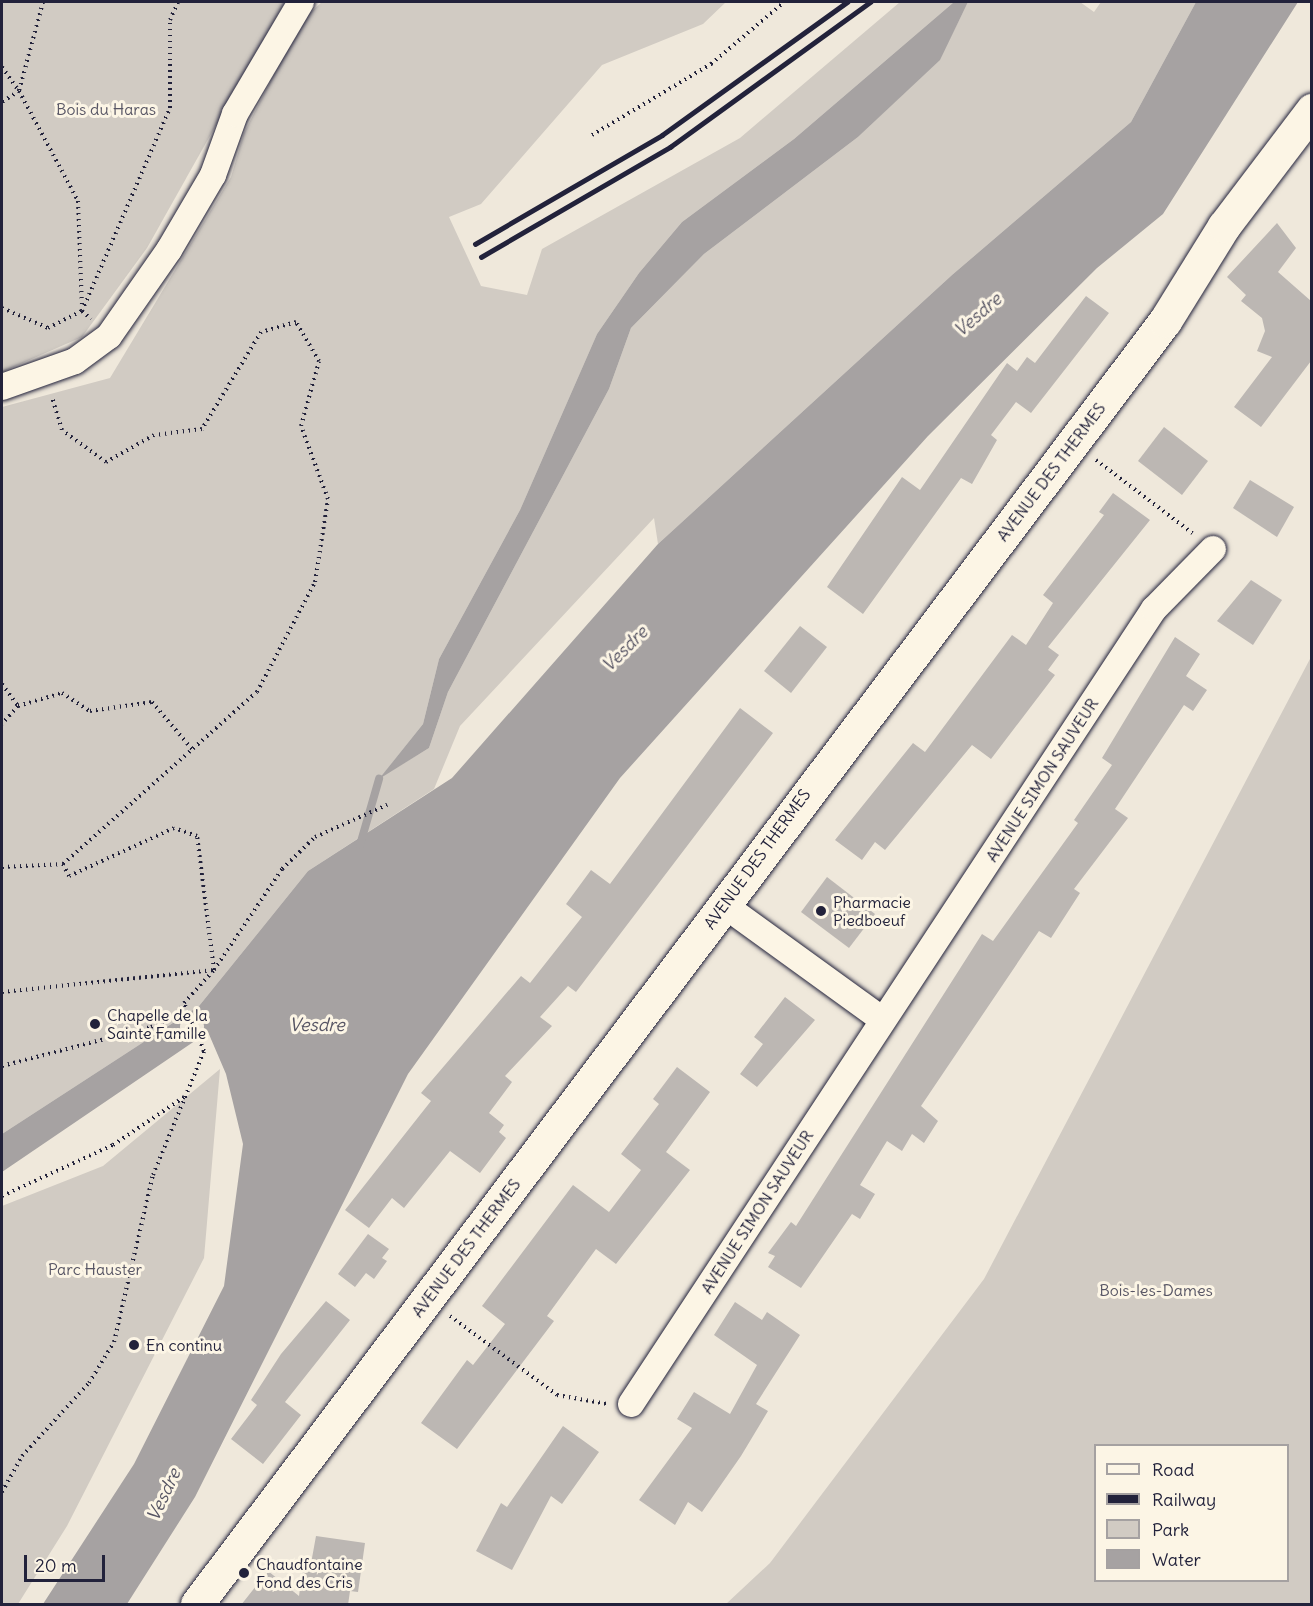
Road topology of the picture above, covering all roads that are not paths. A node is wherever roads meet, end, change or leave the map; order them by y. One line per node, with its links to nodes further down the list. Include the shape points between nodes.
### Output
1 (301, 2): 3 (street, via 235,114 196,203 109,336 75,361)
2 (1311, 110): 5 (main road, AVENUE DES THERMES, via 1074,443)
3 (2, 387)
4 (1213, 549): 6 (street, AVENUE SIMON SAUVEUR, via 1154,609)
5 (724, 905): 6 (street); 8 (main road, AVENUE DES THERMES)
6 (883, 1020): 7 (street, AVENUE SIMON SAUVEUR)
7 (631, 1404)
8 (197, 1605)

